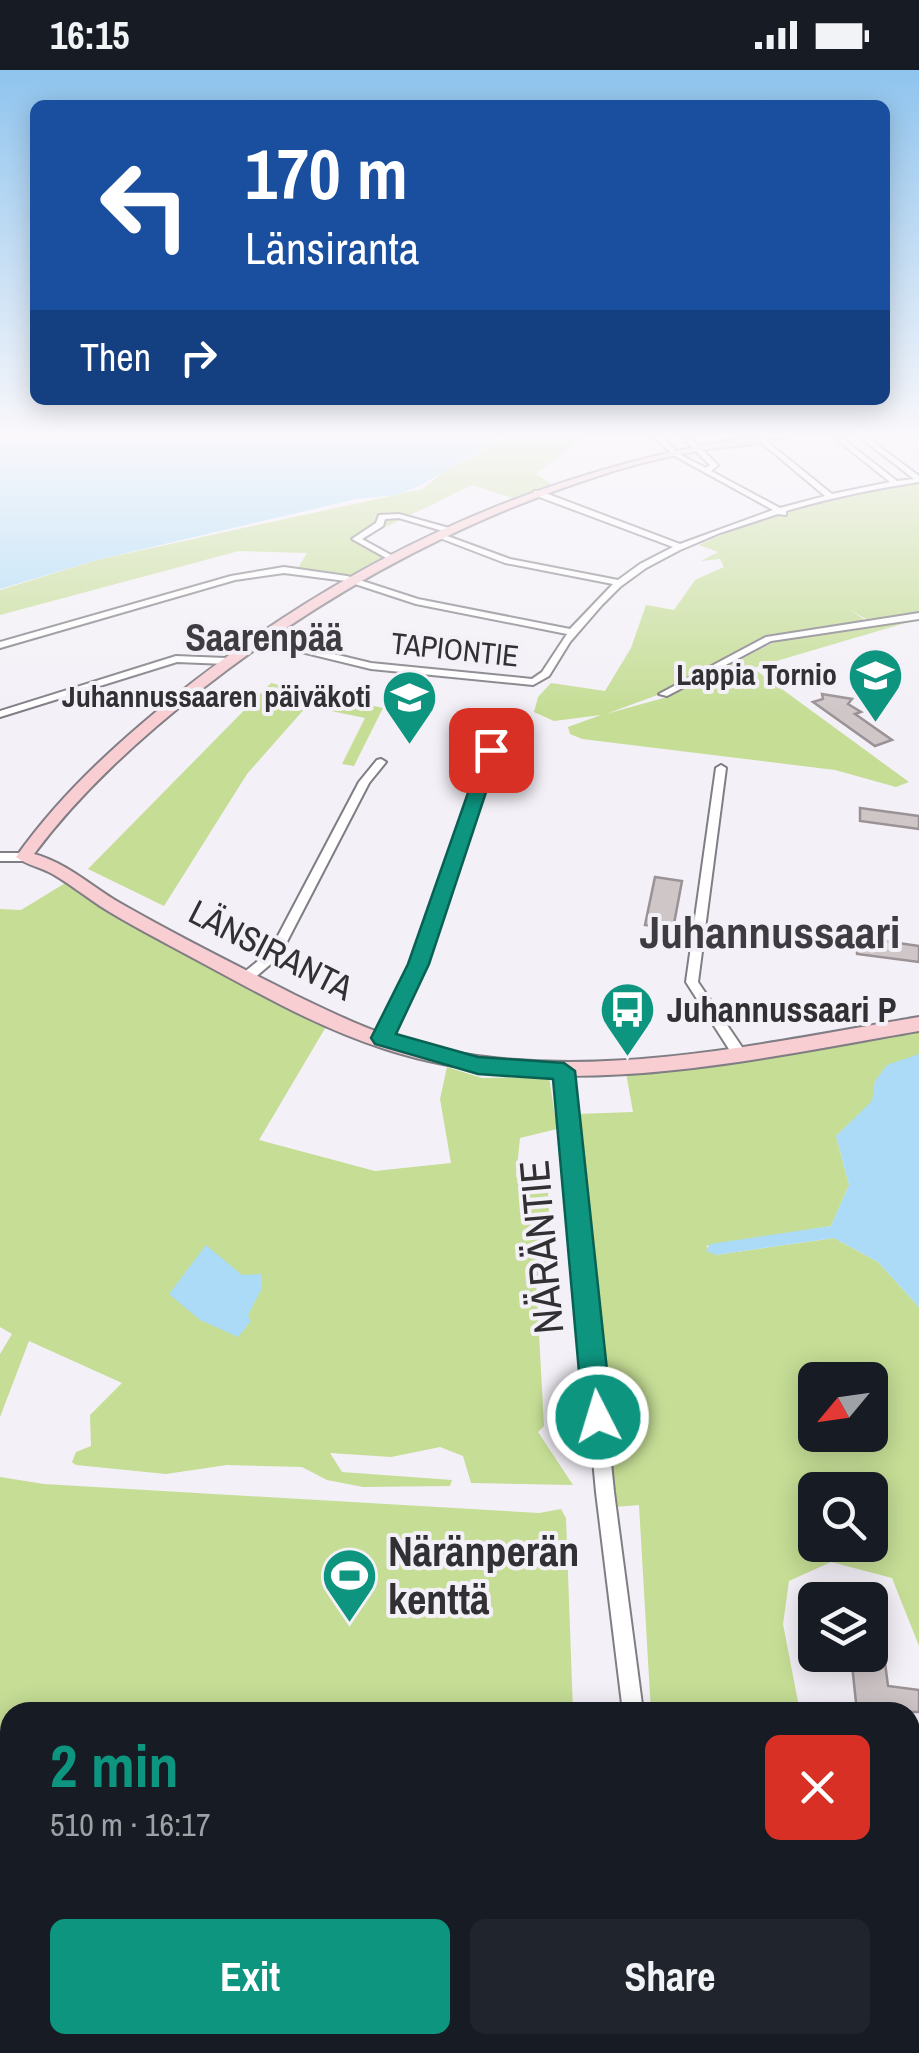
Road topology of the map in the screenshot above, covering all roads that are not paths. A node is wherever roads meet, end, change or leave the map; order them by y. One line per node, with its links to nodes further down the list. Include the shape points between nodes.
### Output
1 (374, 528): 8 (street, via 356,539)
2 (429, 528): 6 (street)
3 (452, 528): 6 (street)
4 (628, 528): 7 (street)
5 (735, 528): 7 (street)
6 (441, 532): 8 (street); 10 (street, via 508,561)
7 (677, 546): 10 (street)
8 (388, 556): 9 (street)
9 (347, 580): 12 (street, via 416,602); 13 (street); 14 (street, via 263,572)
10 (619, 583): 12 (street)
11 (919, 616): 16 (street, via 769,640)
12 (570, 632): 13 (street, TAPIONTIE, via 543,678 533,682 371,666)
13 (255, 638): 15 (street)
14 (0, 645)
15 (226, 661): 17 (street, via 176,659); 22 (street, via 116,754)
16 (664, 694)
17 (0, 714)
18 (491, 750): 25 (street, via 418,964)
19 (382, 762): 23 (street, via 364,782 276,954)
20 (721, 768): 26 (street, via 692,982)
21 (0, 857): 22 (street)
22 (24, 857): 23 (street, LÄNSIRANTA, via 64,871 107,902)
23 (248, 977): 25 (street, LÄNSIRANTA, via 322,1017)
24 (919, 1024): 26 (street, LÄNSIRANTA)
25 (382, 1038): 27 (street, LÄNSIRANTA, via 478,1065)
26 (739, 1052): 27 (street, LÄNSIRANTA)
27 (564, 1071): 28 (street, NÄRÄNTIE)
28 (632, 1702)

